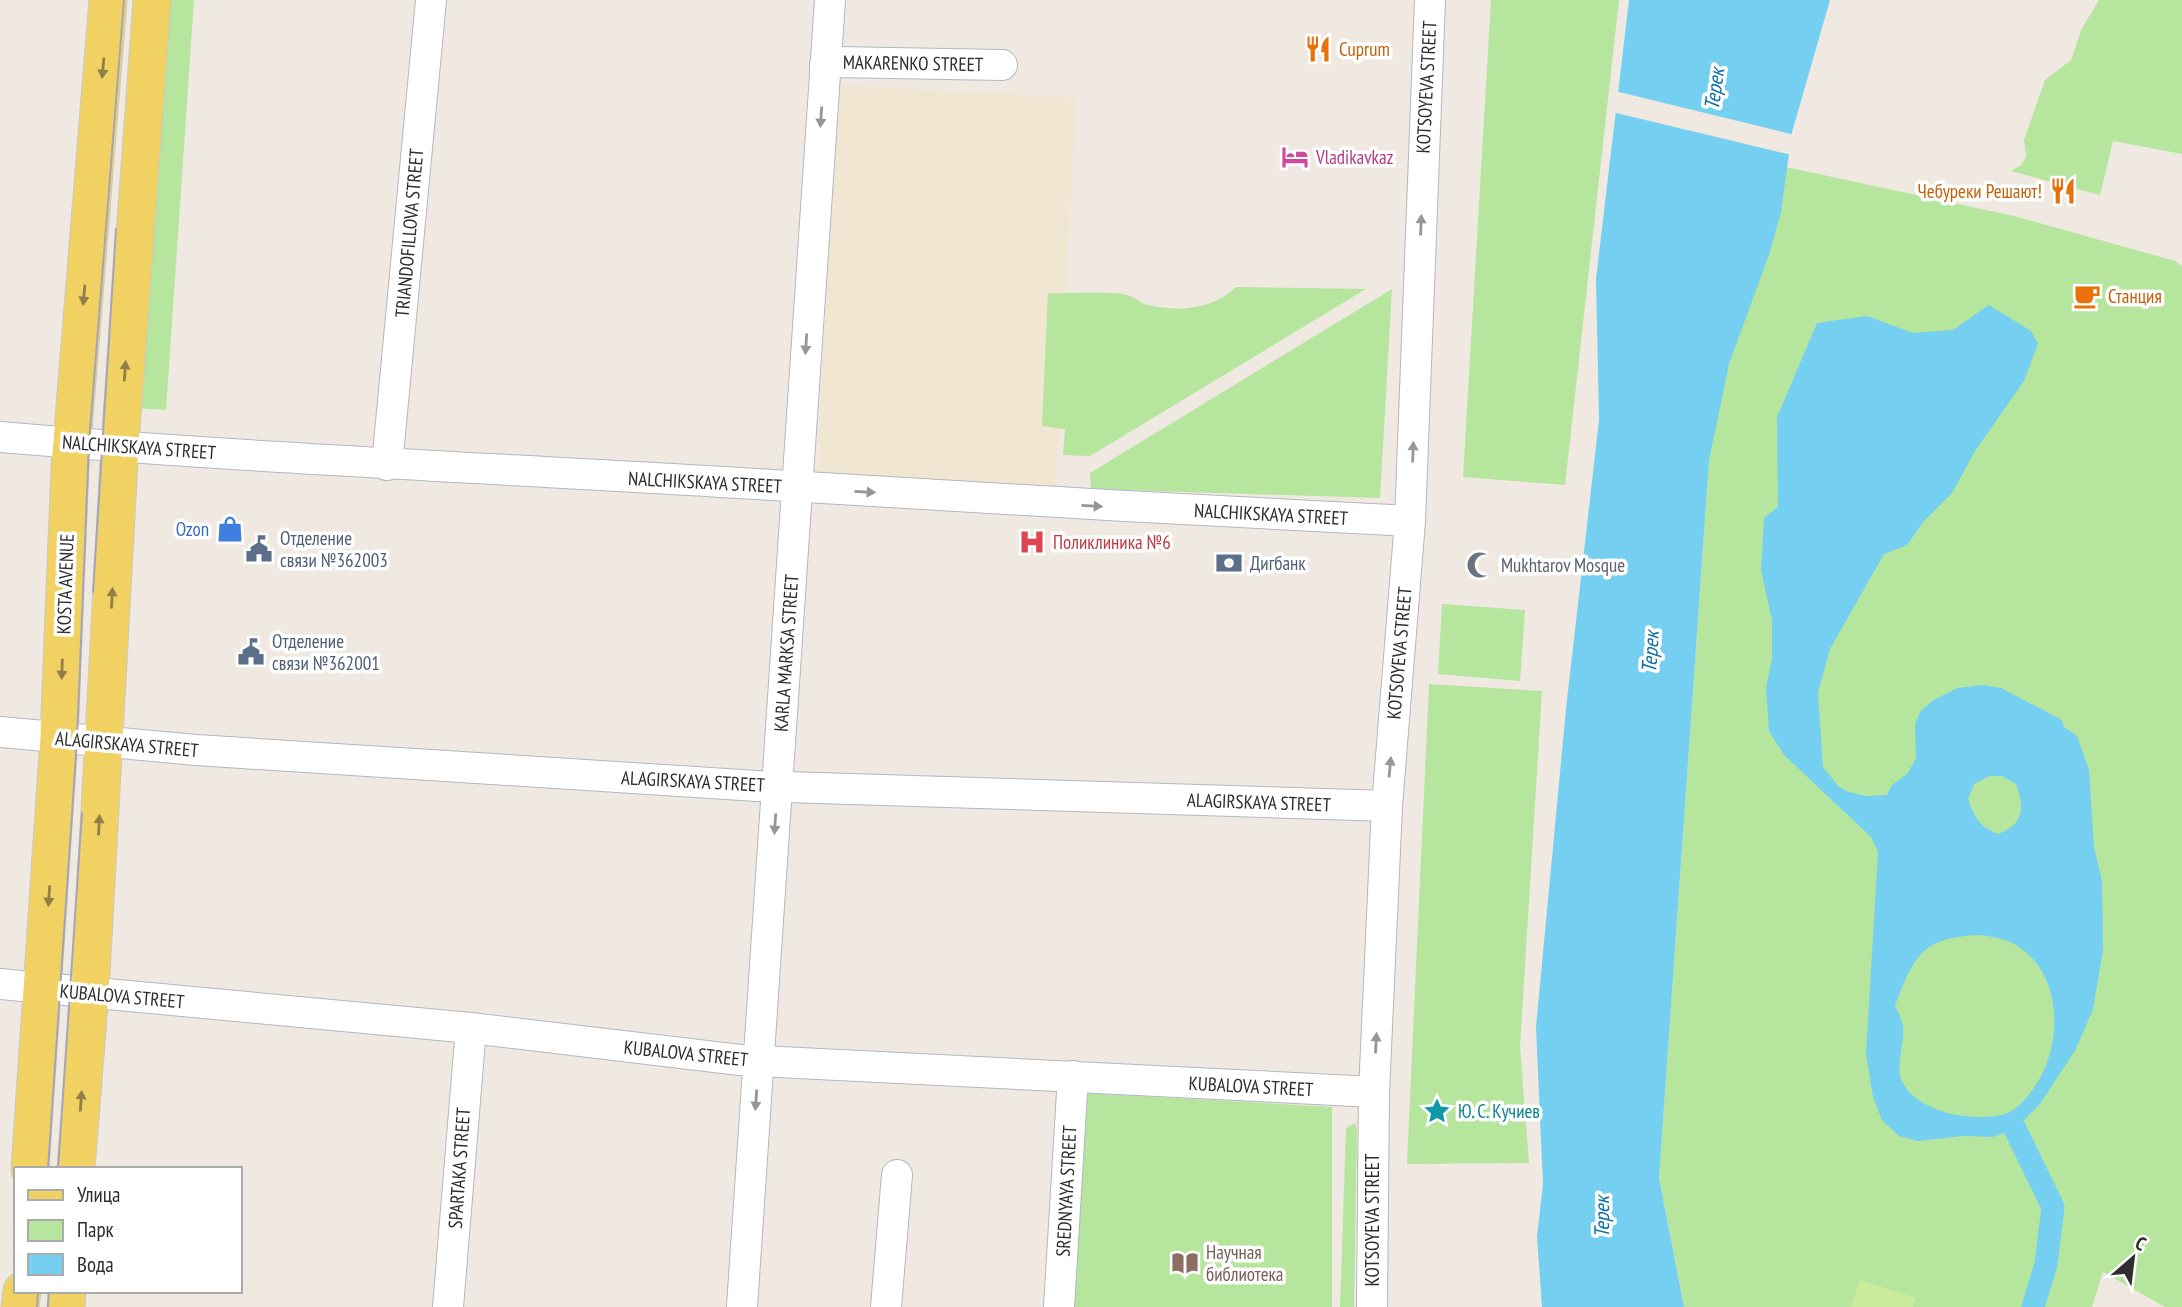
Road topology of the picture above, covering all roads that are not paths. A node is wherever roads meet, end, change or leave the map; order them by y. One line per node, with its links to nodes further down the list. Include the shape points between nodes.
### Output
1 (108, 0): 9 (main road, KOSTA AVENUE, one-way to 9)
2 (152, 0): 10 (main road, one-way to 2)
3 (431, 0): 11 (street, TRIANDOFILLOVA STREET)
4 (830, 0): 6 (street, KARLA MARKSA STREET)
5 (1430, 0): 13 (street, KOTSOYEVA STREET, one-way to 5)
6 (825, 65): 7 (street, MAKARENKO STREET); 12 (street, KARLA MARKSA STREET, one-way to 12)
7 (1002, 65)
8 (0, 437): 9 (street, NALCHIKSKAYA STREET)
9 (72, 442): 10 (street, NALCHIKSKAYA STREET); 15 (main road, KOSTA AVENUE, one-way to 15)
10 (120, 444): 11 (street, NALCHIKSKAYA STREET); 16 (main road, one-way to 10)
11 (387, 465): 12 (street, NALCHIKSKAYA STREET)
12 (797, 487): 13 (street, NALCHIKSKAYA STREET, one-way to 13); 17 (street, KARLA MARKSA STREET)
13 (1410, 521): 18 (street, KOTSOYEVA STREET, one-way to 13)
14 (0, 732): 15 (street, ALAGIRSKAYA STREET)
15 (59, 738): 16 (street, ALAGIRSKAYA STREET); 20 (main road, KOSTA AVENUE, one-way to 20)
16 (104, 742): 17 (street, ALAGIRSKAYA STREET); 21 (main road, one-way to 16)
17 (777, 786): 18 (street, ALAGIRSKAYA STREET); 23 (street, KARLA MARKSA STREET, one-way to 23)
18 (1387, 806): 25 (street, KOTSOYEVA STREET, one-way to 18)
19 (0, 984): 20 (street, KUBALOVA STREET)
20 (42, 990): 21 (street, KUBALOVA STREET); 26 (main road, KOSTA AVENUE)
21 (90, 992): 22 (street, KUBALOVA STREET); 27 (main road, one-way to 21)
22 (471, 1028): 23 (street, KUBALOVA STREET); 29 (street, SPARTAKA STREET)
23 (758, 1061): 24 (street, KUBALOVA STREET); 30 (street, KARLA MARKSA STREET, one-way to 30)
24 (1073, 1076): 25 (street, KUBALOVA STREET); 32 (street, SREDNYAYA STREET)
25 (1374, 1092): 33 (street, KOTSOYEVA STREET)
26 (30, 1167)
27 (76, 1167)
28 (897, 1175): 31 (street)
29 (448, 1307)
30 (742, 1307)
31 (886, 1307)
32 (1059, 1307)
33 (1372, 1307)

